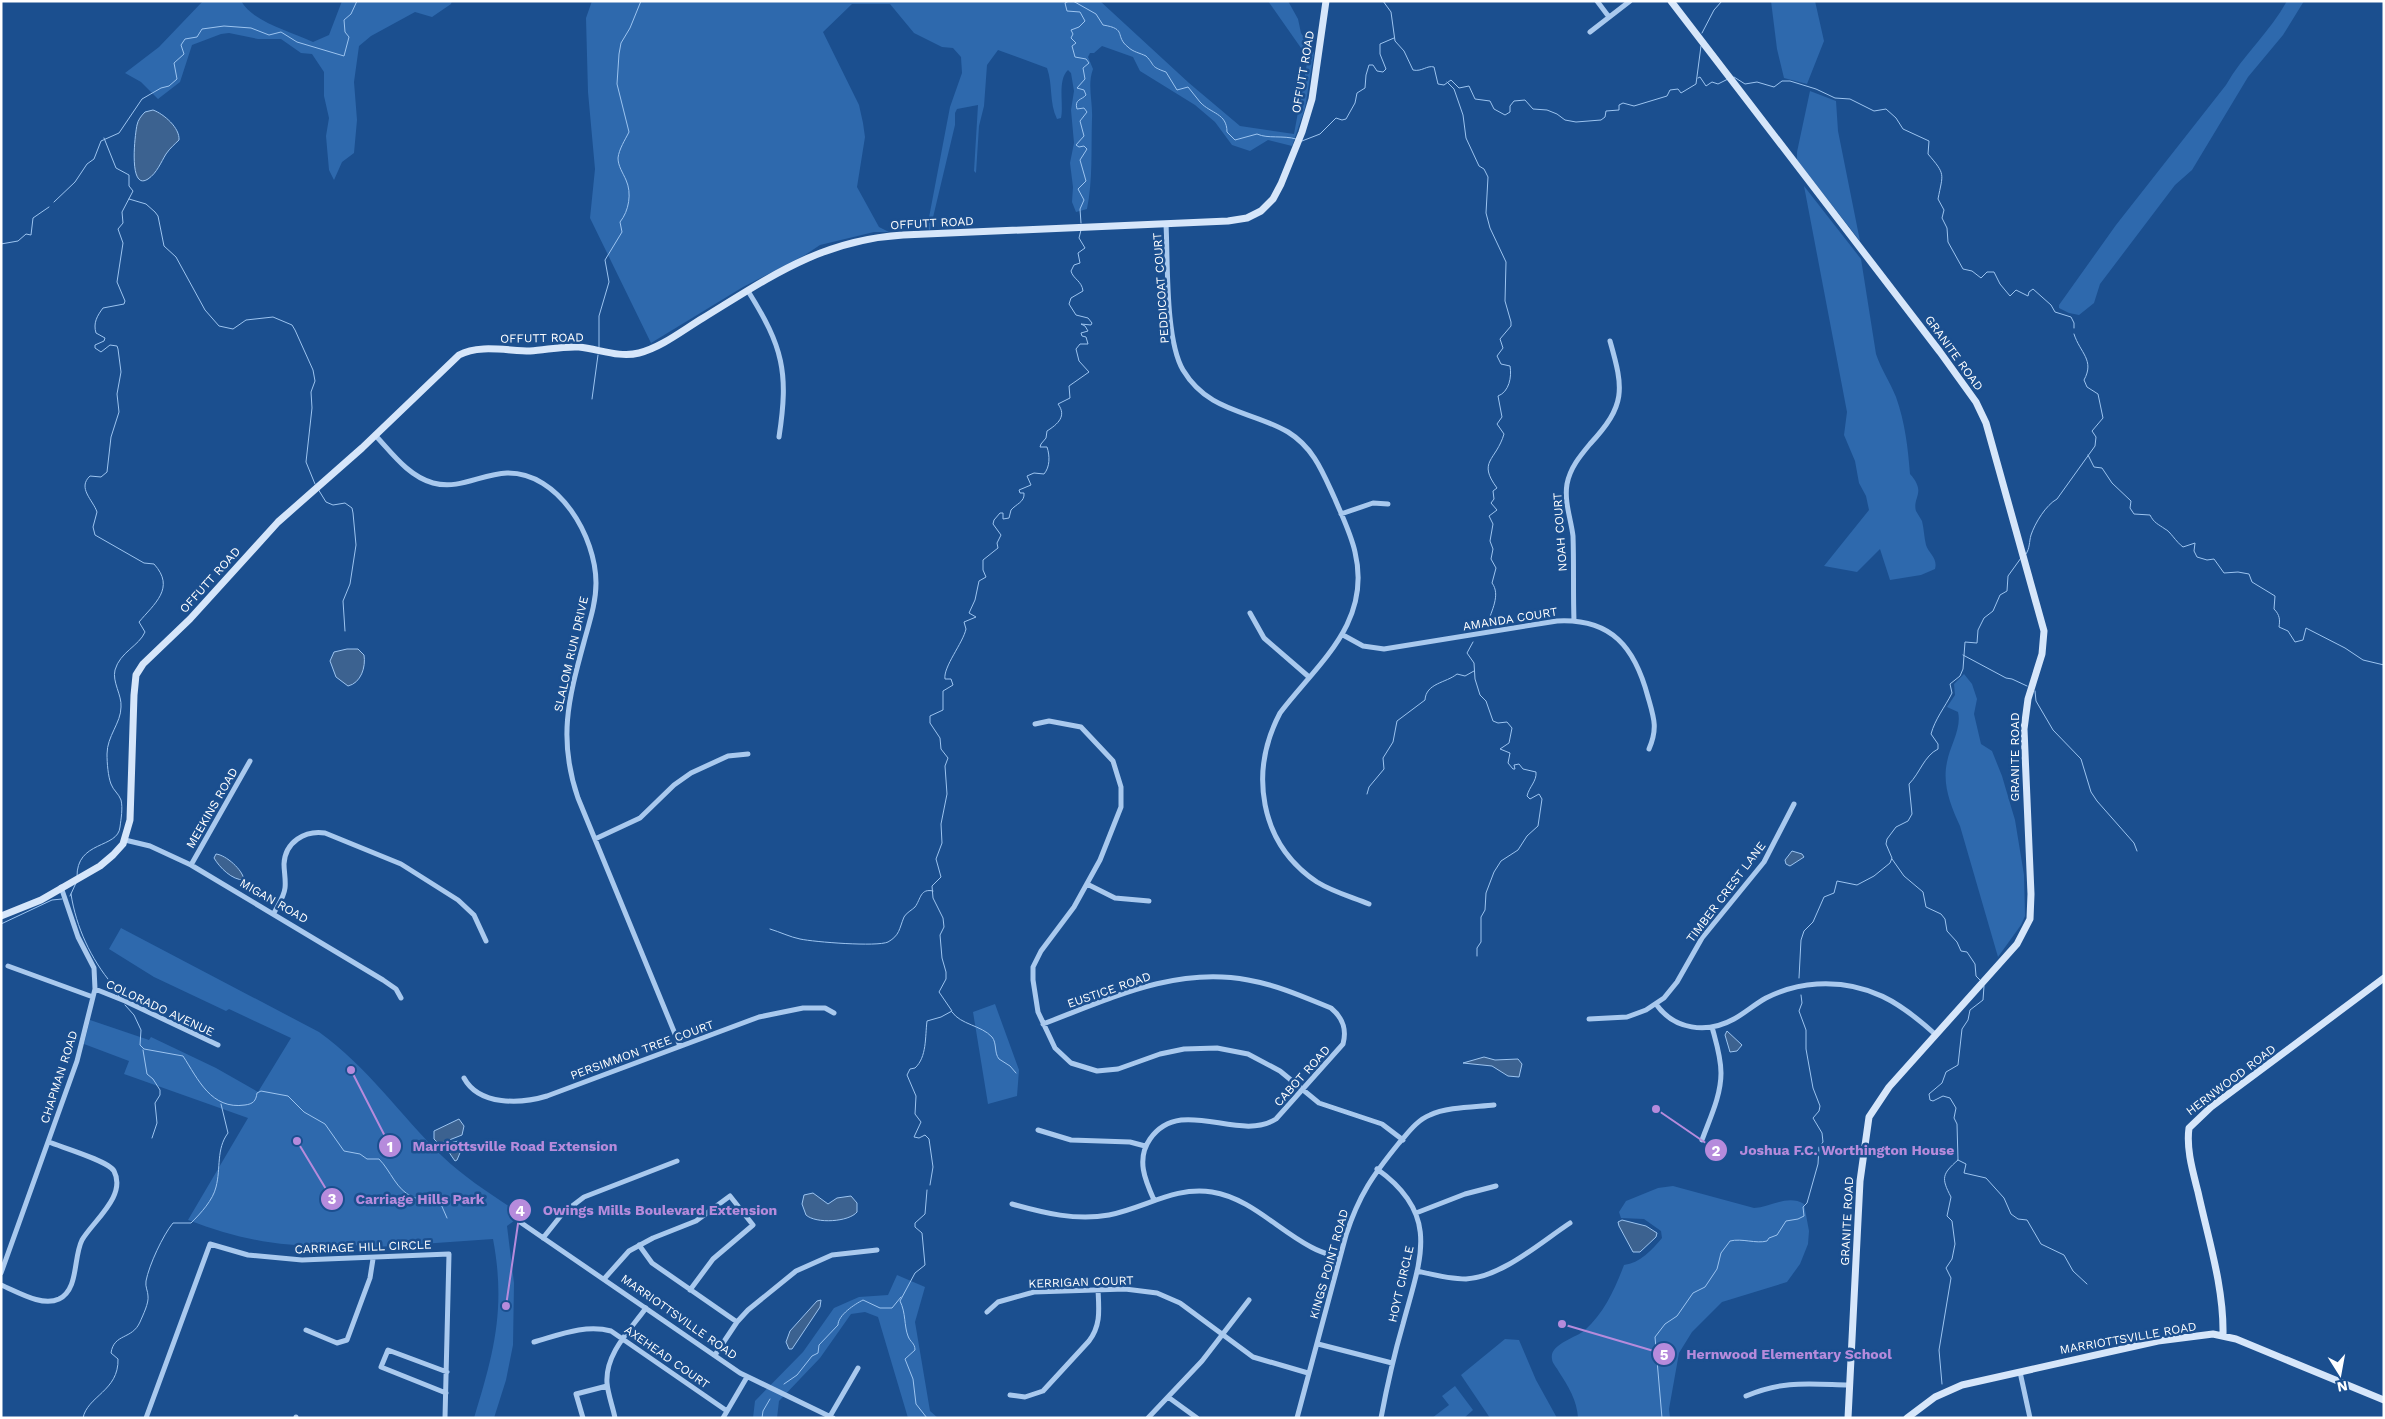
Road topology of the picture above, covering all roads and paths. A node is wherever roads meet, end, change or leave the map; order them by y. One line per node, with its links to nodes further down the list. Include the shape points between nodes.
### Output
1 (1326, 1): 7 (street, OFFUTT ROAD, via 1314,90 1278,190 1262,211 1235,220)
2 (1597, 1): 5 (street)
3 (1630, 1): 5 (street)
4 (1671, 1): 44 (street, GRANITE ROAD, via 1976,402 1986,423 2044,631 2042,654 2025,714 2030,919 2017,944)
5 (1609, 17): 6 (street)
6 (1590, 32)
7 (1166, 224): 8 (street, OFFUTT ROAD, via 895,235 868,239 835,246 805,258); 13 (street, PEDDICOAT COURT, via 1172,336 1184,370 1196,387 1214,402 1280,428 1303,444 1320,465)
8 (748, 291): 10 (street, OFFUTT ROAD, via 657,345 637,353 621,354 574,347 466,351 451,360); 11 (street, via 772,331 782,363 785,397)
9 (1610, 341): 15 (street, NOAH COURT, via 1620,384 1617,408 1605,428 1577,460 1567,484)
10 (375, 435): 23 (street, SLALOM RUN DRIVE, via 410,470 434,483 461,485 510,473 536,478 560,497 583,531 594,560 596,591 569,698 566,738 572,782); 24 (street, OFFUTT ROAD, via 294,506 194,616 140,668 135,684 130,820)
11 (779, 437)
12 (1388, 504): 13 (street, via 1373,503)
13 (1341, 514): 16 (street, PEDDICOAT COURT, via 1355,551 1358,576 1356,601)
14 (1250, 613): 17 (street, via 1264,638)
15 (1574, 620): 16 (street, AMANDA COURT, via 1384,648 1363,646); 19 (street, AMANDA COURT, via 1606,630 1636,661 1655,723 1655,735)
16 (1343, 635): 17 (street, PEDDICOAT COURT)
17 (1309, 677): 29 (street, PEDDICOAT COURT, via 1280,713 1267,741 1262,771 1264,802 1276,836 1296,864 1318,882)
18 (1035, 724): 26 (street, via 1050,720 1081,728 1107,753 1120,778 1121,807)
19 (1649, 749)
20 (748, 754): 23 (street, via 728,756 691,772 640,818)
21 (250, 761): 25 (street, MEEKINS ROAD)
22 (1794, 804): 39 (street, TIMBER CREST LANE, via 1764,862 1702,938 1671,990)
23 (595, 839): 46 (street, SLALOM RUN DRIVE)
24 (125, 840): 25 (street, MIGAN ROAD, via 150,846); 27 (street, OFFUTT ROAD, via 110,859)
25 (191, 865): 30 (street, MIGAN ROAD)
26 (1087, 884): 28 (street, via 1116,898); 42 (street, via 1033,967 1035,999)
27 (61, 887): 31 (street, OFFUTT ROAD, via 29,906); 35 (street, CHAPMAN ROAD, via 78,937 94,968)
28 (1150, 901)
29 (1370, 904)
30 (274, 913): 32 (street, via 284,892 288,849 302,836 325,833 406,867 458,900 474,915); 38 (street, MIGAN ROAD, via 391,985)
31 (1, 916)
32 (486, 942)
33 (8, 966): 37 (street, COLORADO AVENUE)
34 (2384, 978): 80 (street, HERNWOOD ROAD, via 2211,1107 2189,1128 2192,1168 2217,1279)
35 (95, 989): 37 (street, CHAPMAN ROAD); 45 (street, COLORADO AVENUE)
36 (1299, 995): 42 (street, EUSTICE ROAD, via 1247,979 1219,976 1179,979 1146,986); 48 (street, CABOT ROAD, via 1338,1013 1346,1033 1338,1051)
37 (93, 997): 53 (street, CHAPMAN ROAD, via 77,1062)
38 (401, 998)
39 (1656, 1004): 41 (street, TIMBER CREST LANE, via 1627,1017); 43 (street, via 1678,1023 1695,1028)
40 (834, 1012): 46 (street, PERSIMMON TREE COURT, via 816,1007 773,1013)
41 (1588, 1019)
42 (1043, 1024): 48 (street, via 1062,1056 1085,1069 1107,1072 1170,1052 1217,1048 1248,1054 1265,1062)
43 (1712, 1027): 44 (street, via 1781,992 1806,985 1833,984 1864,989 1890,999 1912,1013); 52 (street, via 1721,1077)
44 (1936, 1035): 91 (street, GRANITE ROAD, via 1879,1099 1866,1127 1860,1181)
45 (218, 1045)
46 (680, 1046): 47 (street, PERSIMMON TREE COURT, via 527,1101 492,1098 472,1089)
47 (464, 1078)
48 (1304, 1090): 51 (street, via 1319,1103 1382,1124); 54 (street, CABOT ROAD, via 1270,1123 1251,1127 1204,1119 1181,1120 1162,1127)
49 (1494, 1105): 51 (street, KINGS POINT ROAD, via 1431,1114)
50 (1038, 1130): 54 (street, via 1071,1140 1130,1142)
51 (1402, 1140): 56 (street, KINGS POINT ROAD)
52 (1702, 1140)
53 (48, 1142): 69 (street, CHAPMAN ROAD); 71 (street, via 110,1167 117,1182 116,1192 82,1240 72,1284 66,1294 46,1301)
54 (1145, 1146): 58 (street, via 1143,1173)
55 (676, 1162): 63 (street, via 584,1197 563,1213)
56 (1378, 1169): 60 (street, HOYT CIRCLE, via 1401,1188); 66 (street, KINGS POINT ROAD, via 1353,1213)
57 (1496, 1186): 60 (street)
58 (1154, 1200): 59 (street, via 1108,1215 1080,1217 1049,1214); 66 (street, via 1169,1194 1198,1191 1228,1196 1312,1248)
59 (1012, 1204)
60 (1416, 1213): 68 (street, HOYT CIRCLE, via 1421,1238)
61 (520, 1222): 63 (street, MARRIOTTSVILLE ROAD)
62 (1570, 1223): 68 (street, via 1502,1268 1479,1277 1445,1278)
63 (544, 1238): 70 (street, MARRIOTTSVILLE ROAD)
64 (639, 1245): 70 (street, via 618,1261); 72 (street, via 652,1263); 72 (street, via 696,1221 730,1196 753,1225 713,1259)
65 (877, 1250): 77 (street, via 832,1255 796,1271)
66 (1339, 1258): 83 (street, KINGS POINT ROAD)
67 (372, 1259): 78 (street, via 370,1278 347,1340 337,1343); 87 (street, CARRIAGE HILL CIRCLE, via 450,1254); 100 (street, CARRIAGE HILL CIRCLE, via 276,1259 210,1244)
68 (1417, 1271): 85 (street, HOYT CIRCLE)
69 (1, 1273)
70 (604, 1279): 75 (street, MARRIOTTSVILLE ROAD)
71 (1, 1285)
72 (690, 1290): 77 (street)
73 (1098, 1290): 76 (street, KERRIGAN COURT, via 1022,1295 998,1302); 79 (street, KERRIGAN COURT, via 1157,1293 1180,1303); 94 (street, via 1100,1318 1095,1333 1043,1391 1025,1396)
74 (1249, 1300): 79 (street)
75 (646, 1308): 81 (street); 84 (street, MARRIOTTSVILLE ROAD)
76 (987, 1312)
77 (737, 1322): 84 (street)
78 (306, 1330)
79 (1222, 1335): 89 (street, KERRIGAN COURT, via 1253,1357); 95 (street)
80 (2223, 1335): 88 (street, MARRIOTTSVILLE ROAD, via 2158,1341); 97 (street, MARRIOTTSVILLE ROAD)
81 (623, 1339): 82 (street, AXEHEAD COURT, via 597,1327); 92 (street, via 608,1368); 98 (street, AXEHEAD COURT)
82 (534, 1342)
83 (1318, 1344): 85 (street); 89 (street, KINGS POINT ROAD)
84 (715, 1355): 90 (street, MARRIOTTSVILLE ROAD)
85 (1392, 1363): 108 (street, HOYT CIRCLE)
86 (858, 1368): 99 (street)
87 (446, 1372): 93 (street, CARRIAGE HILL CIRCLE); 93 (street, via 388,1350 381,1368)
88 (2020, 1372): 110 (street, MARRIOTTSVILLE ROAD, via 1951,1388); 111 (street)
89 (1308, 1373): 107 (street, KINGS POINT ROAD)
90 (747, 1377): 98 (street); 99 (street, MARRIOTTSVILLE ROAD)
91 (1850, 1385): 96 (street, via 1786,1384); 109 (street, GRANITE ROAD)
92 (607, 1386): 102 (street, via 576,1394); 103 (street)
93 (446, 1393): 101 (street, CARRIAGE HILL CIRCLE)
94 (1010, 1395)
95 (1168, 1396): 105 (street); 106 (street)
96 (1746, 1396)
97 (2384, 1400)
98 (727, 1411): 104 (street)
99 (831, 1417)
100 (146, 1418)
101 (445, 1418)
102 (583, 1418)
103 (616, 1418)
104 (724, 1418)
105 (1148, 1418)
106 (1197, 1418)
107 (1297, 1418)
108 (1381, 1418)
109 (1848, 1418)
110 (1907, 1418)
111 (2030, 1418)

